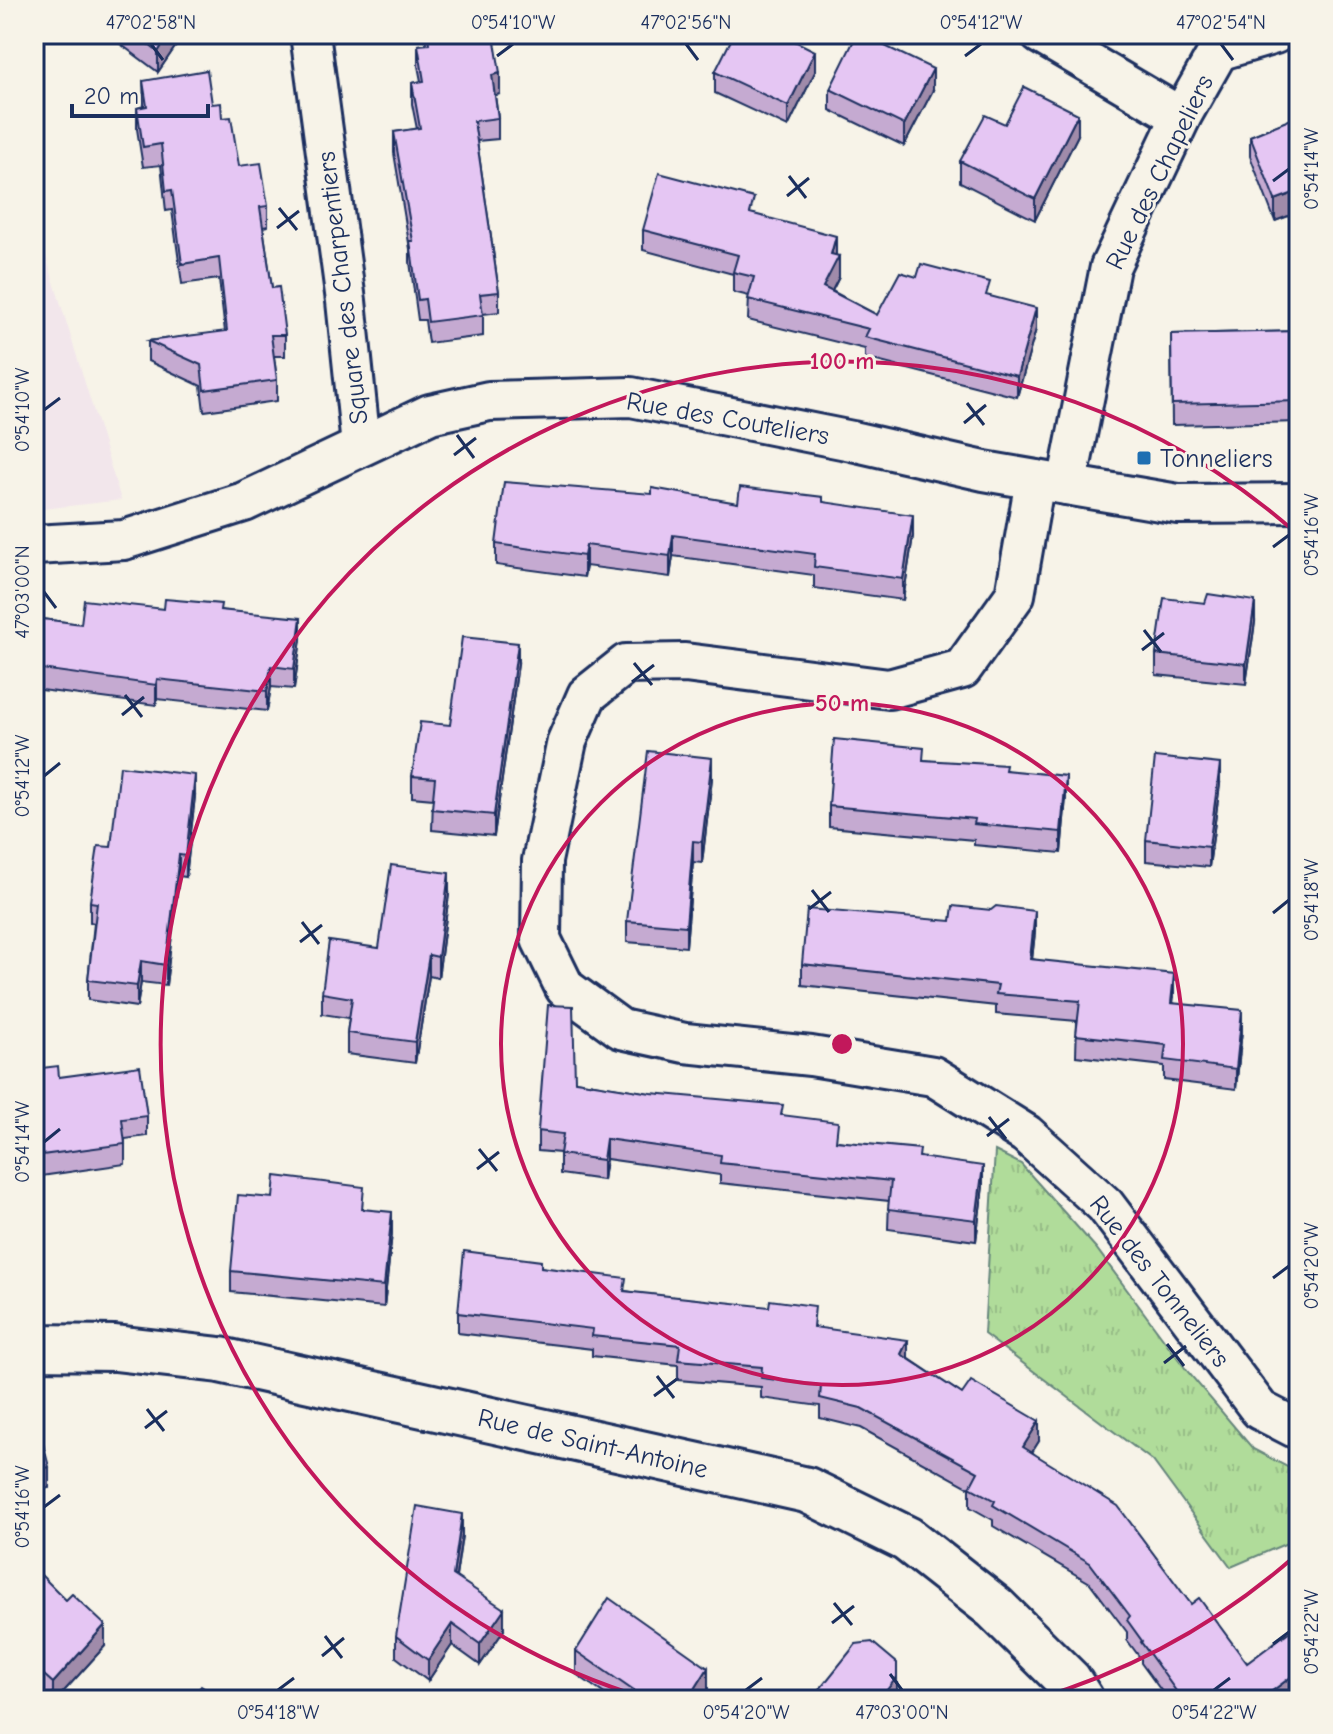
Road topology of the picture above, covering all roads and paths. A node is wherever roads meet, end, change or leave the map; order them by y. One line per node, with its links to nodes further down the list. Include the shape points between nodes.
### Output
1 (310, 34): 6 (street, Square des Charpentiers)
2 (1040, 34): 5 (street)
3 (1275, 34): 4 (street, Rue des Chapeliers)
4 (1225, 42): 5 (street, Rue des Chapeliers)
5 (1181, 117): 7 (street, Rue des Chapeliers, via 1110,267)
6 (361, 446): 7 (street, Rue des Couteliers, via 430,414 489,401 631,397); 9 (street, Rue des Couteliers, via 244,502 124,540)
7 (1051, 483): 8 (street, Rue des Couteliers, via 1178,504); 11 (street, Rue des Tonneliers, via 1015,595 962,669 889,689 685,663 626,664 587,695 567,741 542,861 541,939 565,988 621,1029 685,1043 933,1076 1026,1134 1105,1205 1260,1410)
8 (1299, 503)
9 (34, 545)
10 (34, 1347): 12 (street, Rue de Saint-Antoine, via 115,1348 220,1360 807,1490 907,1539 995,1608 1069,1681)
11 (1299, 1430)
12 (1081, 1700)

